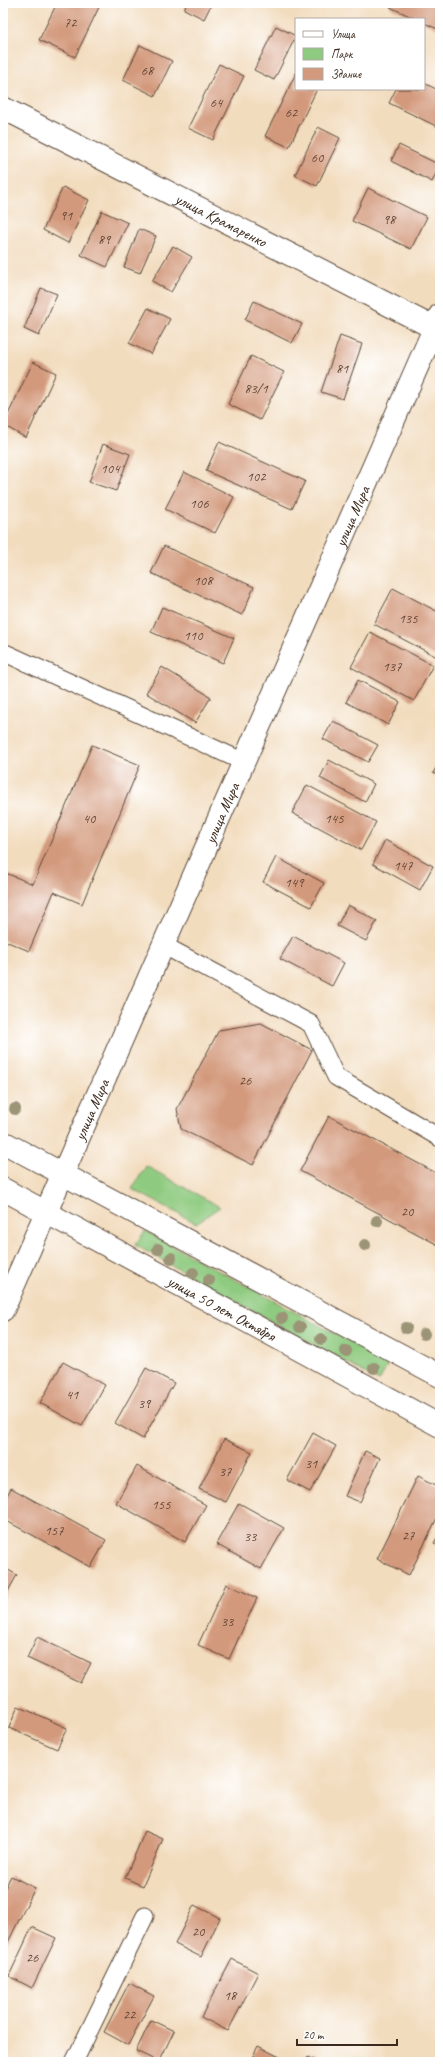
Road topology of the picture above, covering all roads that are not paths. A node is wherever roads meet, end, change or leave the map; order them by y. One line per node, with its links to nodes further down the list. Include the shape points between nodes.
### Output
1 (3, 108): 2 (street, улица Крамаренко)
2 (438, 324): 4 (street, улица Мира)
3 (3, 652): 4 (lane)
4 (244, 762): 5 (street, улица Мира)
5 (163, 945): 6 (lane, via 311,1024 336,1077); 8 (street, улица Мира)
6 (440, 1138)
7 (3, 1142): 8 (street)
8 (63, 1172): 10 (street, улица Мира); 12 (street)
9 (3, 1189): 10 (street, улица 50 лет Октября)
10 (45, 1211): 11 (street, улица Мира); 13 (street, улица 50 лет Октября)
11 (3, 1310)
12 (440, 1376)
13 (440, 1426)
14 (145, 1916): 15 (lane)
15 (74, 2062)

